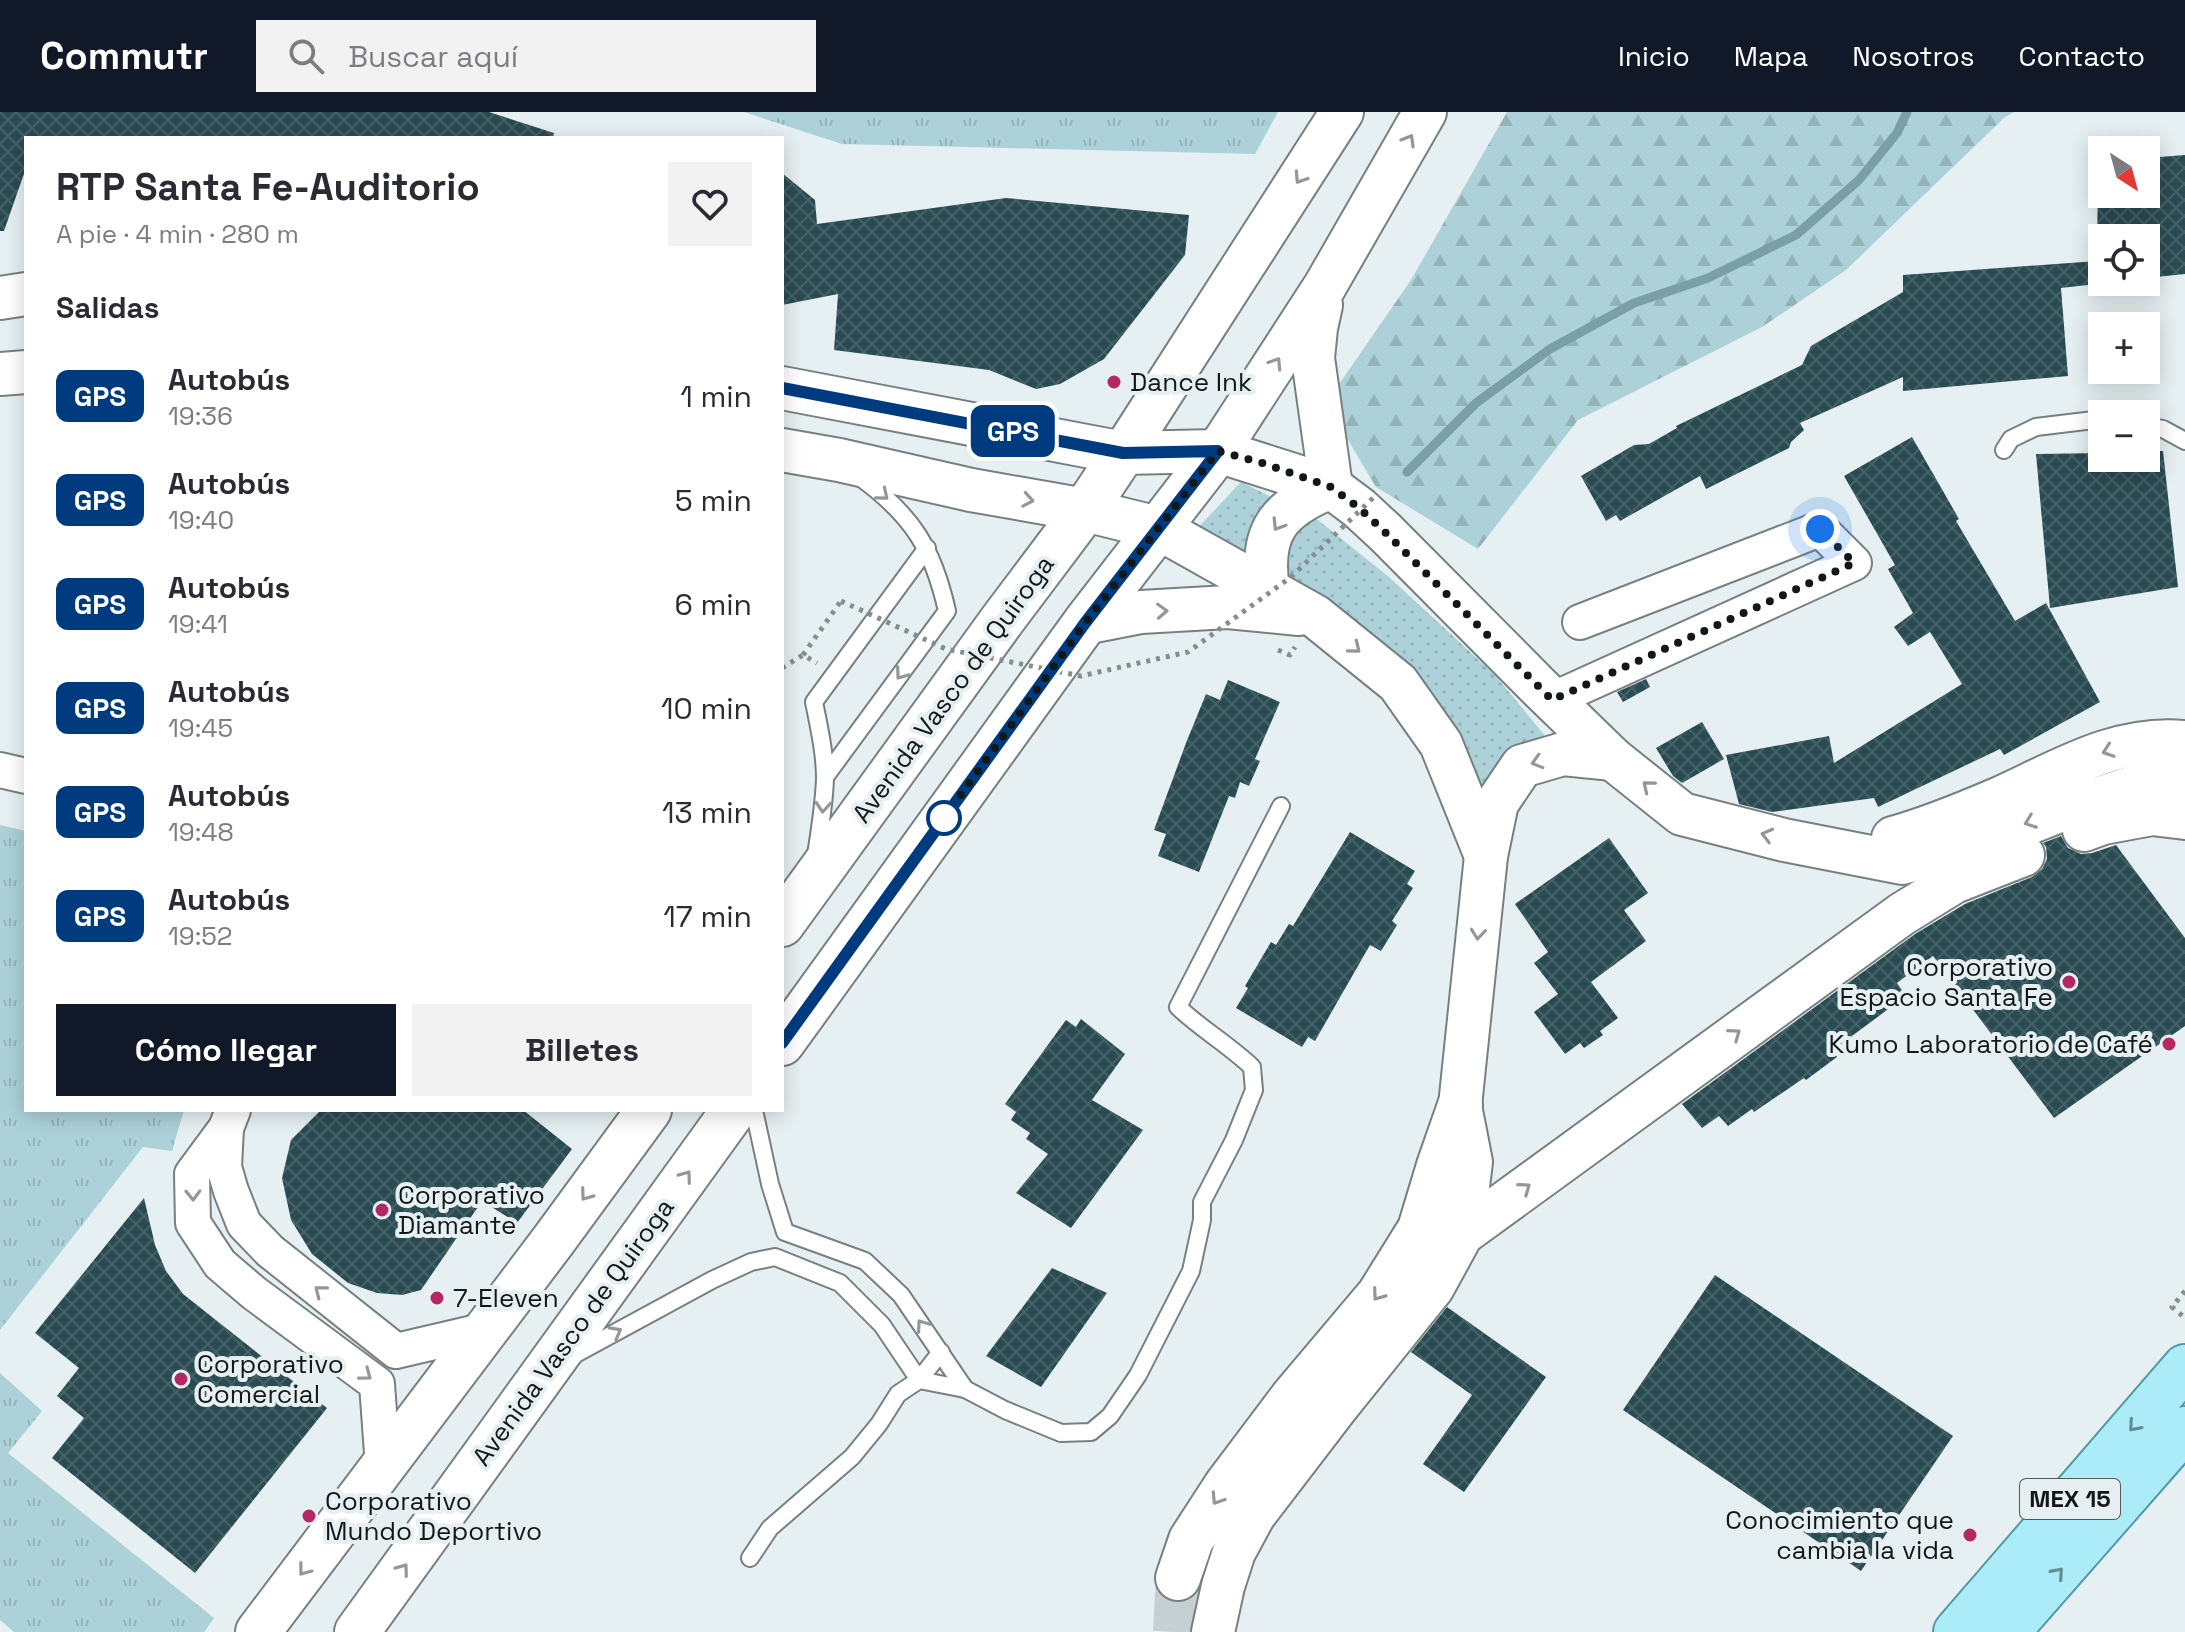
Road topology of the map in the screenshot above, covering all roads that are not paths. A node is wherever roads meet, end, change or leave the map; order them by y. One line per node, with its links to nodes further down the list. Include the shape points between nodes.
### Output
1 (1342, 112): 16 (street, one-way to 16)
2 (1425, 112): 3 (street, one-way to 2)
3 (1325, 286): 15 (street, one-way to 3); 18 (street, via 1313,358)
4 (24, 294): 5 (street)
5 (0, 298)
6 (24, 372): 7 (street)
7 (0, 374)
8 (784, 388): 10 (street)
9 (2088, 421): 14 (lane, via 2036,427 2011,439)
10 (983, 425): 16 (street); 19 (street)
11 (2160, 428): 12 (lane)
12 (2185, 441)
13 (784, 450): 17 (street)
14 (2004, 450)
15 (1218, 451): 16 (street); 18 (street); 21 (main road)
16 (1123, 453): 20 (main road, Avenida Vasco de Quiroga)
17 (839, 460): 19 (street); 22 (lane, one-way to 22, via 891,501)
18 (1331, 487): 23 (street, one-way to 23, via 1294,505 1277,521 1264,566); 27 (street, via 1385,532)
19 (971, 490): 20 (street, one-way to 20)
20 (1085, 510): 21 (street); 38 (main road, Avenida Vasco de Quiroga)
21 (1158, 528): 23 (street); 26 (main road)
22 (927, 548): 32 (lane, via 814,702); 32 (lane, one-way to 32, via 947,611)
23 (1268, 589): 24 (street)
24 (1315, 616): 26 (street, one-way to 24, via 1141,612 1228,607); 37 (street, one-way to 37, via 1398,683 1441,744)
25 (1580, 622): 27 (street, via 1820,529 1854,563)
26 (1085, 623): 39 (main road)
27 (1552, 700): 29 (street)
28 (2185, 742): 36 (street, one-way to 36, via 2139,742 2113,749 1928,829)
29 (1613, 759): 36 (street, one-way to 29, via 1682,814); 37 (street, one-way to 37, via 1563,754 1522,766 1497,803)
30 (0, 770): 31 (street)
31 (24, 776)
32 (825, 777): 38 (lane, one-way to 38, via 816,857)
33 (2185, 782): 36 (street, one-way to 36, via 2149,782 1974,844 1902,863)
34 (1281, 806): 51 (lane, via 1178,1007 1252,1067 1254,1090 1202,1202 1191,1271 1138,1375 1110,1416 1091,1432 1061,1433)
35 (2185, 818): 45 (street, one-way to 35, via 1902,914 1954,882 2103,823 2152,814)
36 (1843, 852)
37 (1486, 856): 40 (street, one-way to 40)
38 (793, 909)
39 (784, 1040)
40 (1460, 1106): 45 (street, via 1471,1162); 55 (main road, one-way to 55, via 1420,1229 1379,1295 1226,1486 1191,1540)
41 (648, 1112): 46 (main road, one-way to 46)
42 (733, 1112): 49 (main road, Avenida Vasco de Quiroga, one-way to 42)
43 (754, 1112): 47 (lane, one-way to 43, via 901,1295 865,1261 785,1232)
44 (229, 1119): 46 (street, one-way to 44, via 396,1351 270,1251 244,1224 224,1167); 53 (street, one-way to 53, via 192,1174 193,1223 220,1264 377,1384)
45 (1462, 1234): 58 (street, via 1433,1287 1254,1515 1234,1552)
46 (486, 1330): 53 (main road)
47 (941, 1352): 50 (lane); 51 (lane)
48 (2185, 1367): 59 (main road, MEX 15, one-way to 59)
49 (547, 1369): 50 (lane, one-way to 50, via 712,1280 775,1257 840,1283 882,1325); 57 (main road, Avenida Vasco de Quiroga, one-way to 49)
50 (919, 1380): 51 (lane); 54 (lane, via 898,1394 852,1457 770,1528)
51 (965, 1389)
52 (2185, 1429): 60 (main road, MEX 15, one-way to 52)
53 (383, 1467): 56 (main road, one-way to 56)
54 (750, 1558)
55 (1178, 1578)
56 (258, 1632)
57 (357, 1632)
58 (1213, 1632)
59 (1956, 1632)
60 (2007, 1632)

